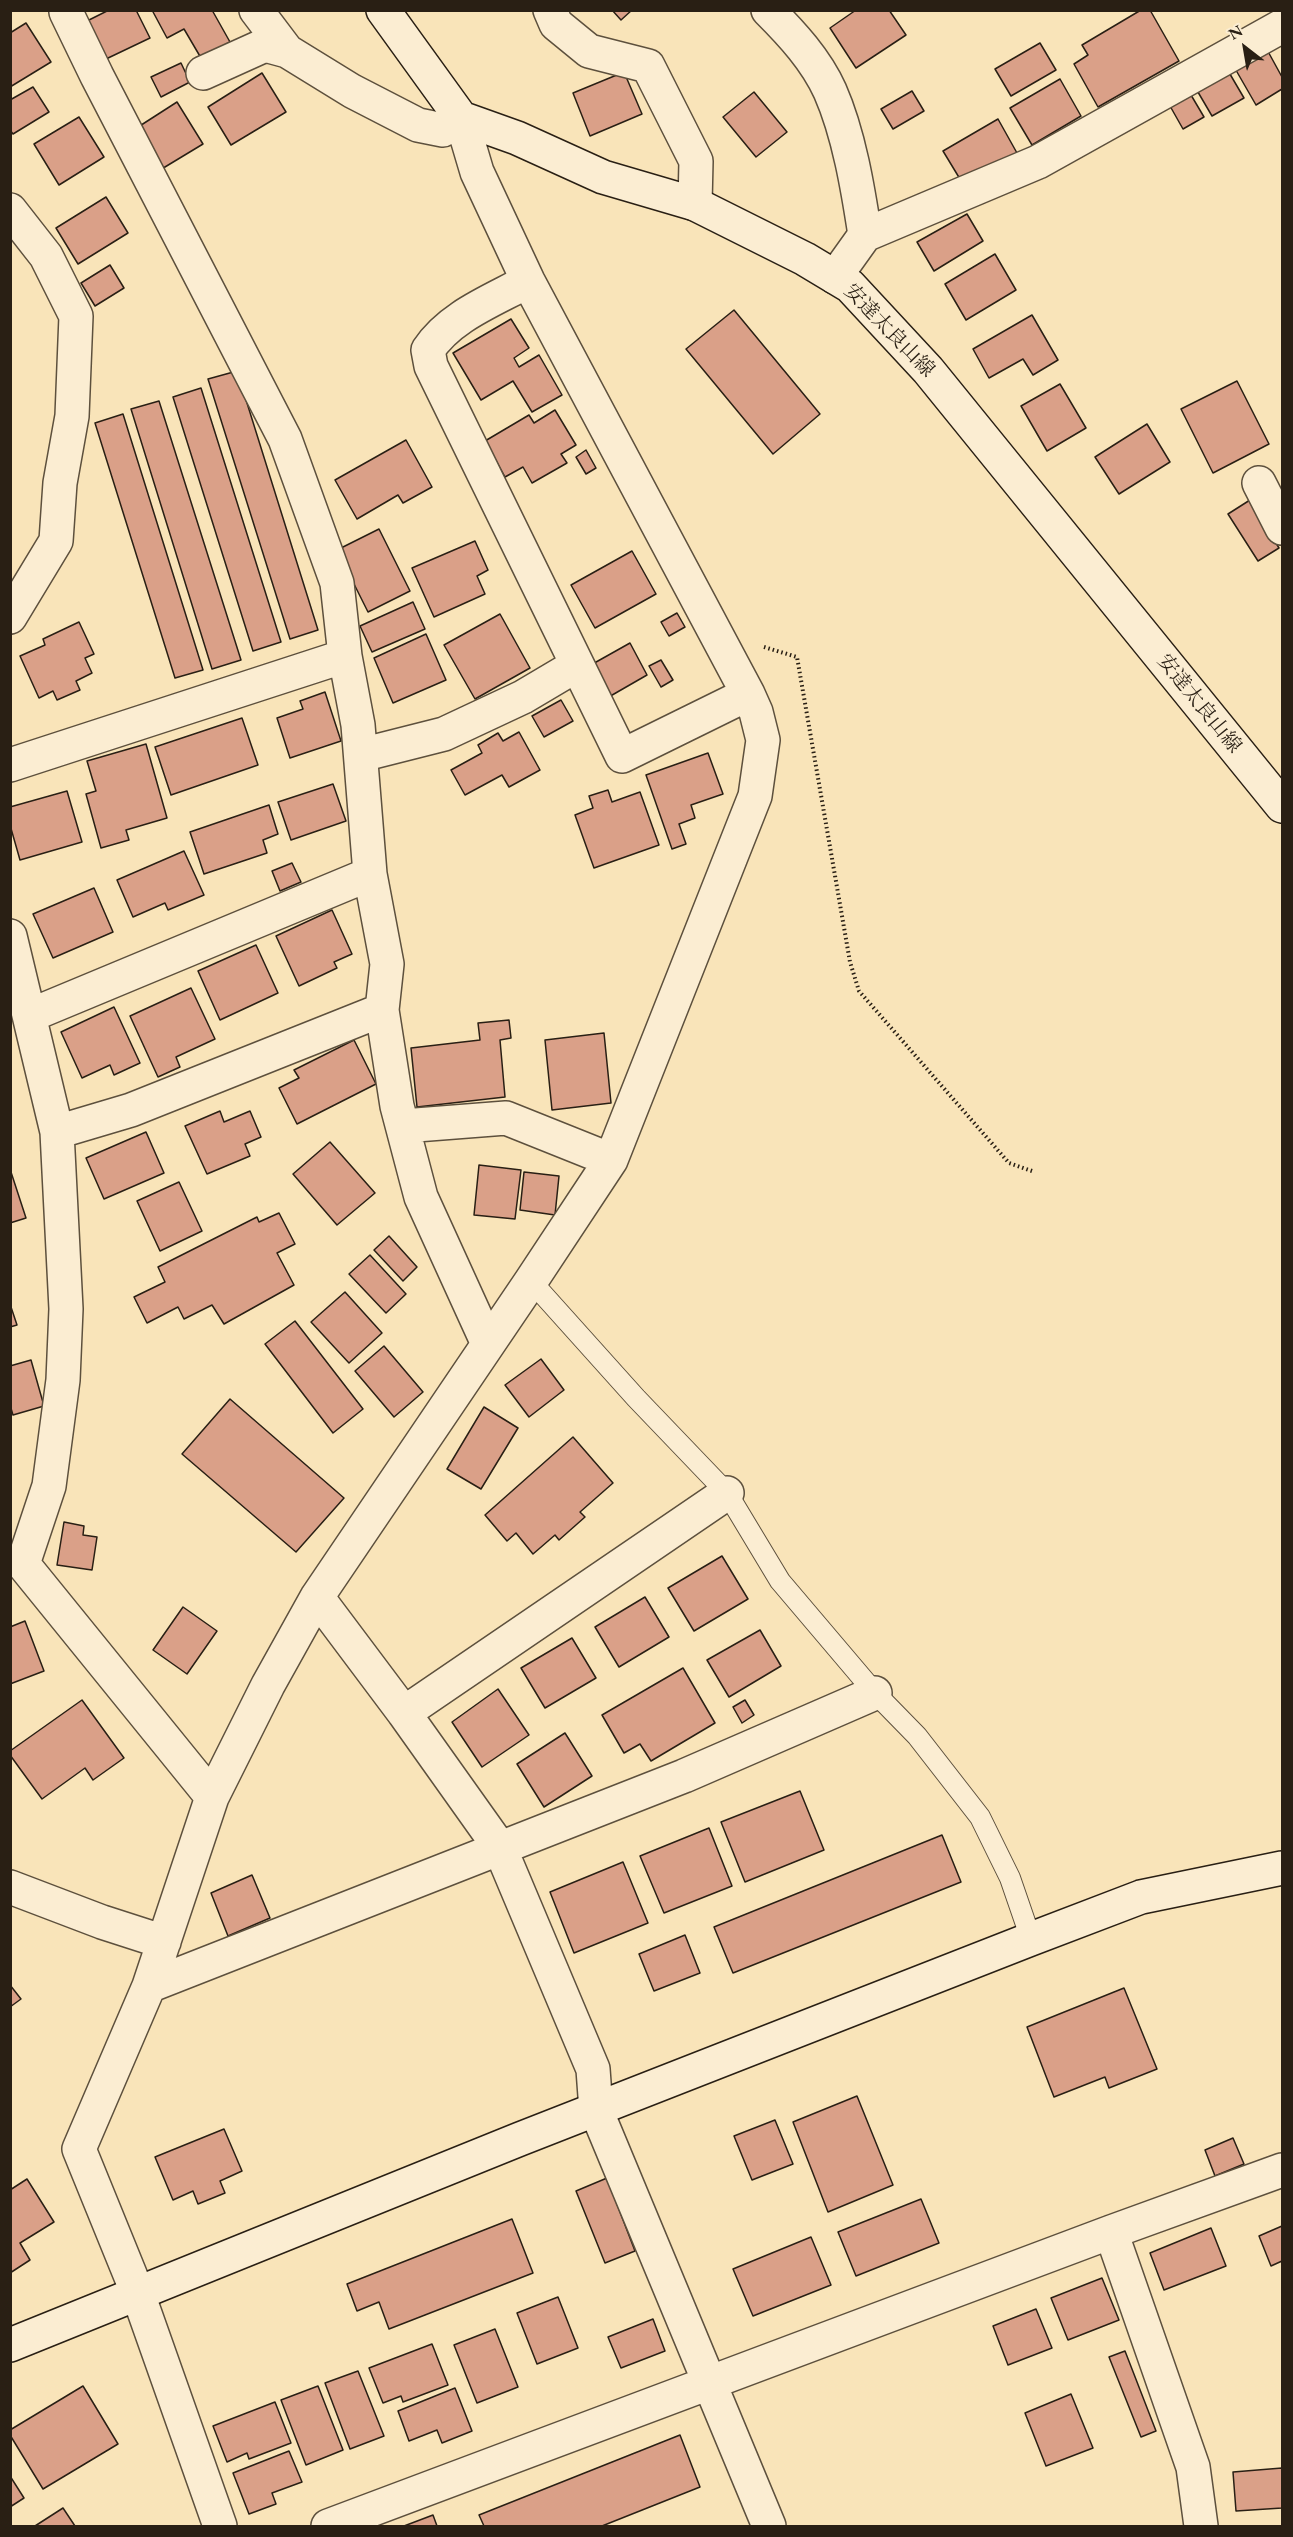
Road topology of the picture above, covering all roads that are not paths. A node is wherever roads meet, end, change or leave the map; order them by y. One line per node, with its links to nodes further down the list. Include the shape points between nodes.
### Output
1 (256, 10): 7 (street)
2 (383, 10): 9 (street)
3 (550, 10): 10 (street, via 556,24 589,51 648,66 696,161)
4 (768, 10): 12 (street, via 797,39 830,90 854,169)
5 (66, 12): 18 (street, via 285,439 337,583)
6 (1282, 26): 12 (street, via 1038,162)
7 (287, 51): 8 (street, via 265,45); 9 (street, via 418,125 443,130)
8 (203, 73)
9 (461, 118): 10 (street, 安達太良山線, via 517,138 603,177); 14 (street, via 477,171)
10 (695, 204): 13 (street, 安達太良山線)
11 (10, 210): 17 (street, via 46,256 76,316 72,416 60,483 56,541)
12 (865, 235): 13 (street)
13 (835, 277): 23 (street, 安達太良山線, via 850,286 928,370 1017,483)
14 (528, 281): 19 (street, via 458,320 434,340 428,350 430,366); 20 (street)
15 (1259, 483): 16 (street)
16 (1282, 528)
17 (10, 617)
18 (345, 656): 21 (street); 22 (street)
19 (577, 665): 20 (street, via 622,756); 21 (street, via 523,697 444,734)
20 (748, 694): 30 (street, via 763,740 755,796)
21 (361, 755): 24 (street)
22 (10, 765)
23 (1276, 784)
24 (370, 874): 26 (street, via 387,964); 27 (street)
25 (10, 936): 27 (street)
26 (382, 1010): 28 (street); 29 (street, via 131,1110)
27 (31, 1015): 29 (street)
28 (403, 1126): 30 (street, via 506,1118); 32 (street, via 421,1197)
29 (57, 1131): 34 (street, via 66,1309 63,1380 49,1486)
30 (611, 1160): 31 (street)
31 (531, 1281): 32 (street); 33 (lane)
32 (488, 1344): 35 (street)
33 (727, 1493): 36 (lane, via 780,1581); 37 (street)
34 (17, 1554): 38 (street)
35 (316, 1597): 37 (street); 38 (street)
36 (875, 1693): 39 (street, via 684,1776); 42 (lane, via 918,1736 980,1817 1010,1878)
37 (404, 1713): 39 (street)
38 (212, 1797): 43 (street)
39 (500, 1848): 44 (street); 45 (street, via 593,2069)
40 (1282, 1868): 42 (street, via 1141,1897)
41 (10, 1887): 43 (street)
42 (1031, 1939): 45 (street)
43 (164, 1942): 44 (street)
44 (149, 1986): 48 (street, via 79,2149)
45 (596, 2110): 48 (street); 50 (street)
46 (1282, 2170): 47 (street)
47 (1111, 2232): 50 (street); 54 (street, via 1193,2467)
48 (138, 2294): 49 (street); 51 (street)
49 (10, 2345)
50 (710, 2384): 52 (street); 53 (street)
51 (220, 2526)
52 (328, 2526)
53 (769, 2526)
54 (1201, 2526)

